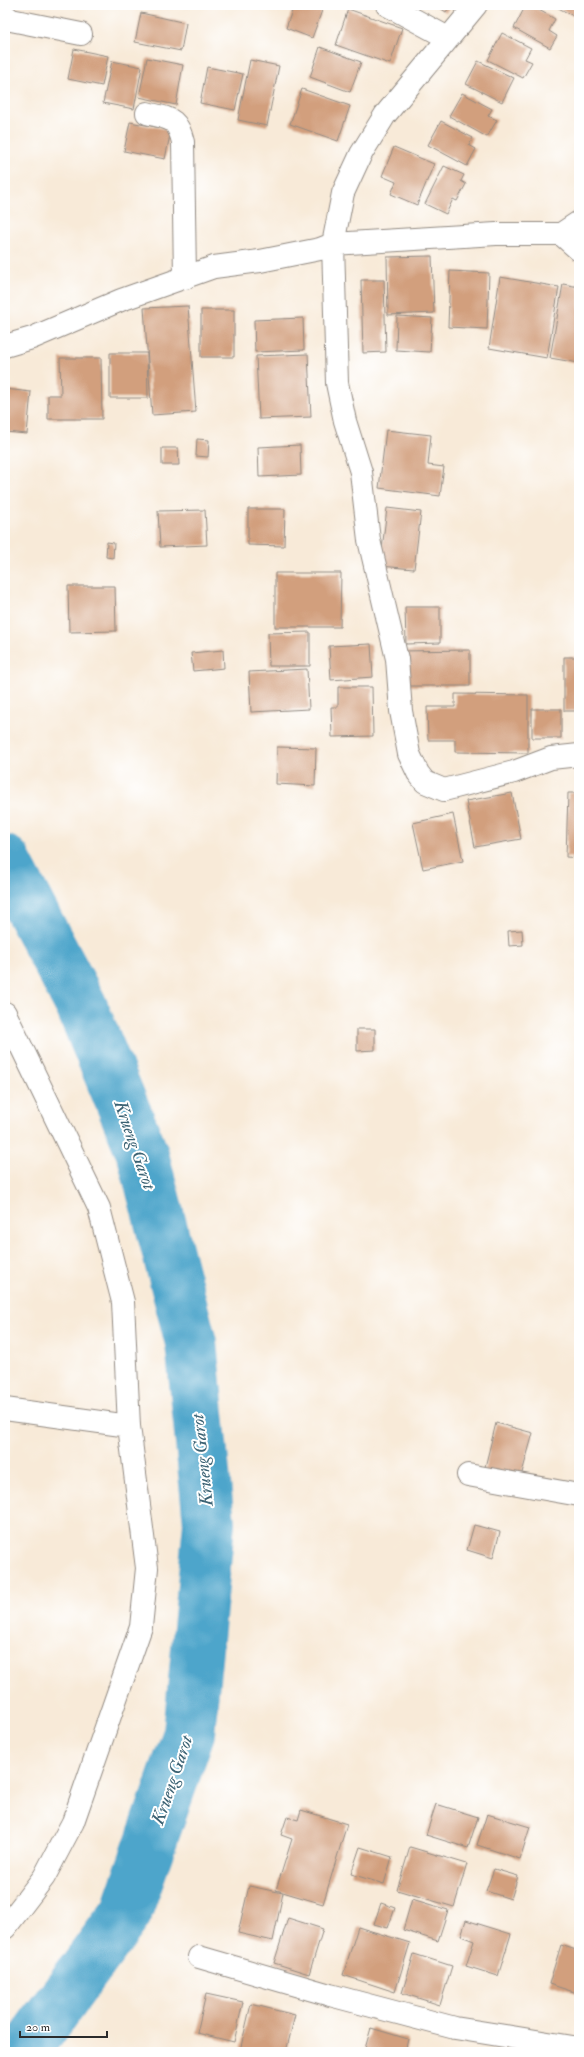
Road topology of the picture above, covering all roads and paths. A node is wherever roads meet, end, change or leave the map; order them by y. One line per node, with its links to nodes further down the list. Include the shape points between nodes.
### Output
1 (387, 5): 5 (street)
2 (476, 5): 5 (street)
3 (5, 15): 4 (street, via 11,20)
4 (81, 34)
5 (448, 38): 9 (street, via 385,115 361,154 343,193)
6 (147, 113): 11 (street, via 171,119 179,127 183,142)
7 (579, 222): 8 (street)
8 (561, 234): 9 (street, via 496,234); 10 (street)
9 (333, 244): 11 (street, via 260,261 214,267); 13 (street, via 337,382 345,421 361,472 369,540 397,659 401,712 409,754 418,773 425,782 444,790 514,772 551,758)
10 (579, 250)
11 (185, 278): 12 (street, via 121,300 32,338)
12 (5, 346)
13 (579, 755)
14 (5, 1013): 16 (street, via 99,1208 122,1302)
15 (5, 1408): 16 (street)
16 (130, 1426): 19 (street, via 147,1568 141,1626 73,1822 44,1877)
17 (468, 1474): 18 (street)
18 (579, 1495)
19 (5, 1928)
20 (199, 1957): 21 (street, via 455,2028)
21 (579, 2048)

